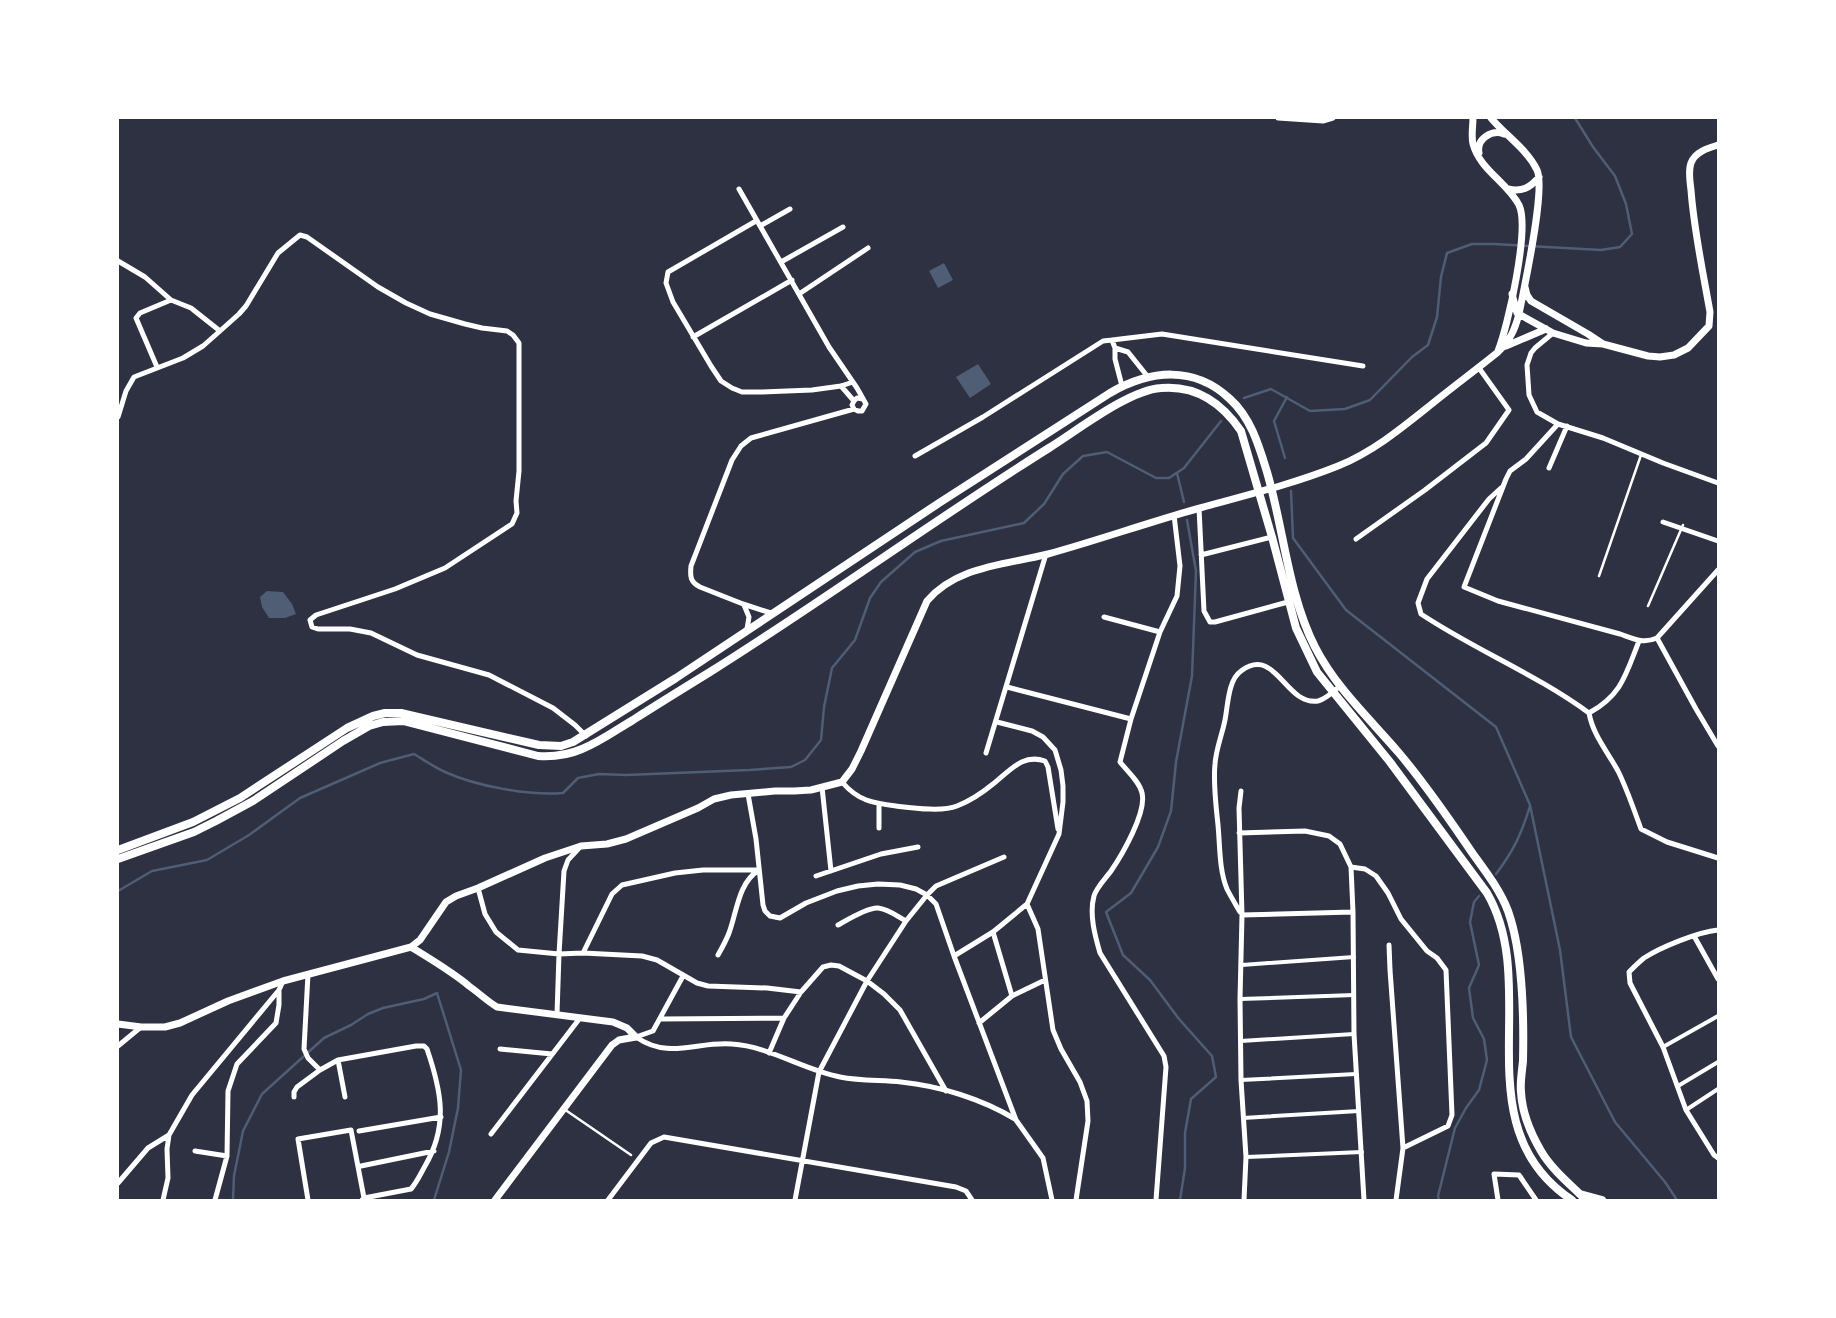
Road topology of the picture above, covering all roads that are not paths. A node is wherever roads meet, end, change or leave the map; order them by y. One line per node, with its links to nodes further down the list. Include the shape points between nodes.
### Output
1 (1278, 118): 2 (street, via 1322,121)
2 (1332, 118)
3 (1473, 118): 7 (street, via 1473,144)
4 (1491, 118): 5 (street)
5 (1507, 135): 7 (street, via 1499,132 1483,139 1478,147); 8 (street, via 1530,159)
6 (1718, 145): 29 (street, via 1697,155 1690,171 1693,212 1710,312 1708,326 1688,348 1667,356 1648,356)
7 (1480, 159): 10 (street)
8 (1540, 176): 10 (street, via 1533,185 1517,191); 19 (street, via 1539,204)
9 (740, 188): 12 (street)
10 (1508, 189): 21 (street, via 1521,210 1522,230)
11 (790, 209): 13 (street)
12 (756, 221): 13 (street); 27 (street, via 668,272 666,283 673,302)
13 (760, 226): 17 (street)
14 (843, 227): 17 (street)
15 (868, 248): 20 (street)
16 (118, 261): 22 (street, via 145,277)
17 (782, 262): 18 (street)
18 (792, 280): 20 (street); 27 (street)
19 (1525, 282): 23 (street); 29 (street, via 1531,302)
20 (800, 294): 37 (street, via 829,347)
21 (1512, 294): 23 (street); 32 (street)
22 (171, 300): 25 (street, via 191,308); 34 (street, via 140,313 136,318)
23 (1519, 314): 24 (street); 30 (street)
24 (1546, 329): 26 (street); 30 (street)
25 (220, 331): 34 (street, via 183,358); 79 (street, via 246,306 278,253 300,236 307,237 406,303 430,314 514,335 519,343 519,462 517,513 512,524 446,568 316,615 310,620 318,629 371,632 417,655 489,675 553,708)
26 (1553, 333): 29 (street, via 1586,343); 44 (street, via 1531,353 1527,380 1537,412)
27 (693, 337): 38 (street, via 721,381 742,392)
28 (1112, 340): 31 (street); 33 (street, via 1162,334); 47 (street, via 1103,341)
29 (1603, 344)
30 (1505, 346): 32 (street)
31 (1115, 348): 36 (street, via 1128,352); 39 (street)
32 (1498, 352): 35 (street)
33 (1363, 366)
34 (157, 367): 43 (street, via 130,382)
35 (1479, 368): 51 (street, via 1367,452 1320,473); 58 (street, via 1509,410 1486,443)
36 (1148, 377): 39 (main road); 51 (main road, via 1160,374 1194,378 1208,383 1230,399 1251,426)
37 (853, 382): 38 (street); 40 (street)
38 (841, 386): 41 (street)
39 (1122, 386): 67 (main road)
40 (862, 399): 41 (street); 42 (street, via 866,404 864,410 858,412)
41 (854, 401): 42 (street)
42 (854, 409): 65 (street, via 751,438 732,460 691,566 690,577 694,584)
43 (118, 416)
44 (1558, 424): 45 (street); 50 (street, via 1510,472)
45 (1567, 426): 46 (street); 48 (street)
46 (1642, 453): 49 (street, via 1663,464); 63 (lane)
47 (916, 456)
48 (1549, 468)
49 (1718, 483)
50 (1502, 487): 72 (street, via 1464,587 1498,601); 76 (street, via 1427,579 1418,603 1421,614 1448,633 1566,696)
51 (1272, 489): 52 (street); 73 (main road, via 1302,615 1315,646)
52 (1260, 492): 53 (street); 57 (main road); 95 (main road, via 1240,431 1217,404 1182,388 1146,391 1118,404 1000,479 788,623 582,750 559,756 538,756 403,721 383,722 343,741 216,821)
53 (1199, 508): 54 (street); 61 (street)
54 (1174, 515): 60 (street); 70 (street, via 1180,566 1177,596)
55 (1663, 522): 56 (street)
56 (1683, 526): 59 (street); 66 (lane)
57 (1272, 537): 61 (street); 64 (main road)
58 (1356, 539)
59 (1718, 541)
60 (1046, 554): 74 (street); 82 (street, via 991,566 954,579 927,601 862,750)
61 (1201, 555): 64 (street, via 1204,611 1210,622)
62 (1718, 570): 71 (street)
63 (1599, 576)
64 (1288, 602): 75 (main road, via 1306,652)
65 (743, 604): 67 (street); 69 (street, via 749,617)
66 (1648, 606)
67 (774, 614): 69 (main road)
68 (1104, 617): 70 (street)
69 (746, 631): 79 (main road)
70 (1160, 632): 77 (street)
71 (1658, 638): 72 (street); 80 (street)
72 (1639, 642): 76 (street, via 1624,681 1613,696)
73 (1340, 686): 75 (street); 177 (main road, via 1401,756 1499,891 1513,926 1518,963 1523,1061 1520,1091 1525,1113 1541,1151)
74 (1007, 687): 77 (street); 78 (street)
75 (1332, 693): 104 (street, via 1319,701 1308,700 1291,690 1274,671 1259,664 1240,671 1229,690 1214,766 1215,792 1221,862 1227,888); 194 (main road, via 1390,762 1494,904 1507,957 1508,1069 1516,1121 1536,1166 1548,1181)
76 (1588, 713): 94 (street, via 1596,737 1619,773 1641,829 1667,842)
77 (1131, 719): 189 (street, via 1120,762 1140,787 1142,807 1127,845 1094,895 1093,916 1100,953 1164,1056 1166,1067)
78 (996, 722): 81 (street); 89 (street, via 1032,731 1044,737 1055,750 1063,786)
79 (586, 736): 92 (main road, via 574,742 550,746 401,713 379,715 347,728 232,802 193,822)
80 (1718, 746)
81 (986, 753)
82 (842, 782): 83 (street); 86 (street, via 859,798)
83 (822, 787): 85 (street); 98 (street)
84 (1241, 791): 88 (street)
85 (748, 794): 90 (street, via 714,800 626,839); 97 (street)
86 (878, 804): 87 (street); 89 (street, via 919,809 957,806 979,795 1019,762 1038,758 1048,767)
87 (879, 828)
88 (1239, 833): 96 (street, via 1305,831 1329,836 1340,844); 104 (street)
89 (1059, 834): 102 (street)
90 (582, 846): 100 (street, via 532,863); 113 (street, via 568,860 564,871)
91 (918, 847): 98 (street, via 881,854)
92 (118, 850)
93 (1004, 857): 101 (street, via 936,886)
94 (1718, 858)
95 (118, 859)
96 (1351, 867): 103 (street); 166 (street, via 1365,869 1376,876 1401,919 1446,970 1452,1115 1448,1126)
97 (759, 870): 101 (street, via 765,912 780,918 814,900 858,886 900,885); 112 (street, via 703,870 622,885 612,894); 114 (street, via 745,884)
98 (831, 871): 99 (street)
99 (816, 876)
100 (478, 888): 111 (street, via 446,902 420,940); 113 (street, via 485,914 505,942 518,950)
101 (927, 895): 105 (street); 115 (street, via 936,904)
102 (1027, 904): 108 (street); 122 (street, via 1038,930)
103 (1353, 912): 104 (street); 116 (street)
104 (1242, 915): 117 (street)
105 (906, 921): 106 (street, via 876,908); 124 (street)
106 (838, 925)
107 (1718, 930): 109 (street)
108 (993, 932): 115 (street); 128 (street)
109 (1694, 936): 118 (street); 142 (street, via 1644,958 1629,972 1630,983)
110 (1390, 945): 166 (street)
111 (411, 947): 119 (street); 130 (street, via 498,1007)
112 (583, 953): 113 (street); 120 (street, via 642,956 657,960)
113 (559, 954): 130 (street)
114 (718, 955)
115 (954, 956): 135 (street)
116 (1354, 956): 117 (street); 127 (street)
117 (1242, 964): 129 (street)
118 (1716, 968): 121 (street)
119 (308, 974): 123 (street); 148 (street, via 304,1048 308,1058)
120 (684, 976): 126 (street, via 708,986); 134 (street)
121 (1718, 979)
122 (1045, 980): 128 (street); 188 (street, via 1052,1030 1088,1101)
123 (283, 981): 125 (street); 137 (street, via 180,1023)
124 (867, 981): 126 (street, via 831,965 824,967); 149 (street); 154 (street, via 900,1010)
125 (279, 990): 165 (street, via 192,1095); 172 (street, via 276,1023 237,1064 228,1091)
126 (802, 992): 133 (street)
127 (1354, 995): 129 (street); 138 (street)
128 (1012, 996): 135 (street)
129 (1240, 1000): 140 (street)
130 (557, 1014): 132 (street)
131 (1718, 1016): 142 (street)
132 (580, 1018): 139 (street, via 620,1024); 145 (street)
133 (784, 1018): 134 (street); 144 (street)
134 (661, 1019): 139 (street, via 653,1031)
135 (979, 1023): 162 (street)
136 (118, 1024): 137 (street)
137 (142, 1027): 141 (street)
138 (1354, 1034): 140 (street); 150 (street)
139 (636, 1037): 144 (street, via 664,1049 731,1044); 157 (street, via 619,1040 612,1045)
140 (1241, 1041): 151 (street)
141 (118, 1046)
142 (1663, 1047): 152 (street)
143 (500, 1049): 145 (street)
144 (769, 1053): 149 (street)
145 (552, 1054): 164 (street)
146 (338, 1060): 148 (street); 156 (street); 160 (street, via 424,1046 437,1079)
147 (1718, 1062): 152 (street)
148 (320, 1070): 155 (street, via 297,1087)
149 (819, 1072): 154 (street, via 842,1078 903,1082); 174 (street)
150 (1356, 1074): 151 (street); 159 (street)
151 (1241, 1080): 161 (street)
152 (1678, 1086): 158 (street)
153 (1718, 1089): 158 (street)
154 (946, 1091): 162 (street, via 994,1107)
155 (294, 1097)
156 (345, 1097)
157 (564, 1109): 170 (lane); 184 (street)
158 (1686, 1110): 171 (street)
159 (1359, 1112): 161 (street); 169 (street)
160 (441, 1117): 163 (street); 168 (street)
161 (1243, 1118): 173 (street)
162 (1016, 1120): 187 (street, via 1043,1158)
163 (358, 1131)
164 (491, 1134)
165 (169, 1135): 176 (street, via 148,1148); 181 (street, via 168,1178)
166 (1403, 1148): 191 (street)
167 (195, 1151): 172 (street)
168 (434, 1151): 175 (street); 180 (street, via 411,1189)
169 (1362, 1152): 173 (street); 179 (street)
170 (631, 1155)
171 (1717, 1155)
172 (227, 1156): 182 (street)
173 (1246, 1157): 190 (street)
174 (802, 1160): 178 (street, via 956,1187); 185 (street, via 664,1137 651,1143); 186 (street)
175 (361, 1166)
176 (118, 1183)
177 (1579, 1193): 195 (main road); 196 (main road)
178 (971, 1198)
179 (1365, 1198)
180 (363, 1199): 183 (street, via 350,1130 298,1139)
181 (163, 1200)
182 (215, 1200)
183 (308, 1200)
184 (495, 1200)
185 (608, 1200)
186 (795, 1200)
187 (1052, 1200)
188 (1076, 1200)
189 (1156, 1200)
190 (1244, 1200)
191 (1396, 1200)
192 (1498, 1200): 193 (street, via 1494,1174 1519,1175)
193 (1536, 1200)
194 (1572, 1200)
195 (1586, 1200)
196 (1602, 1200)

